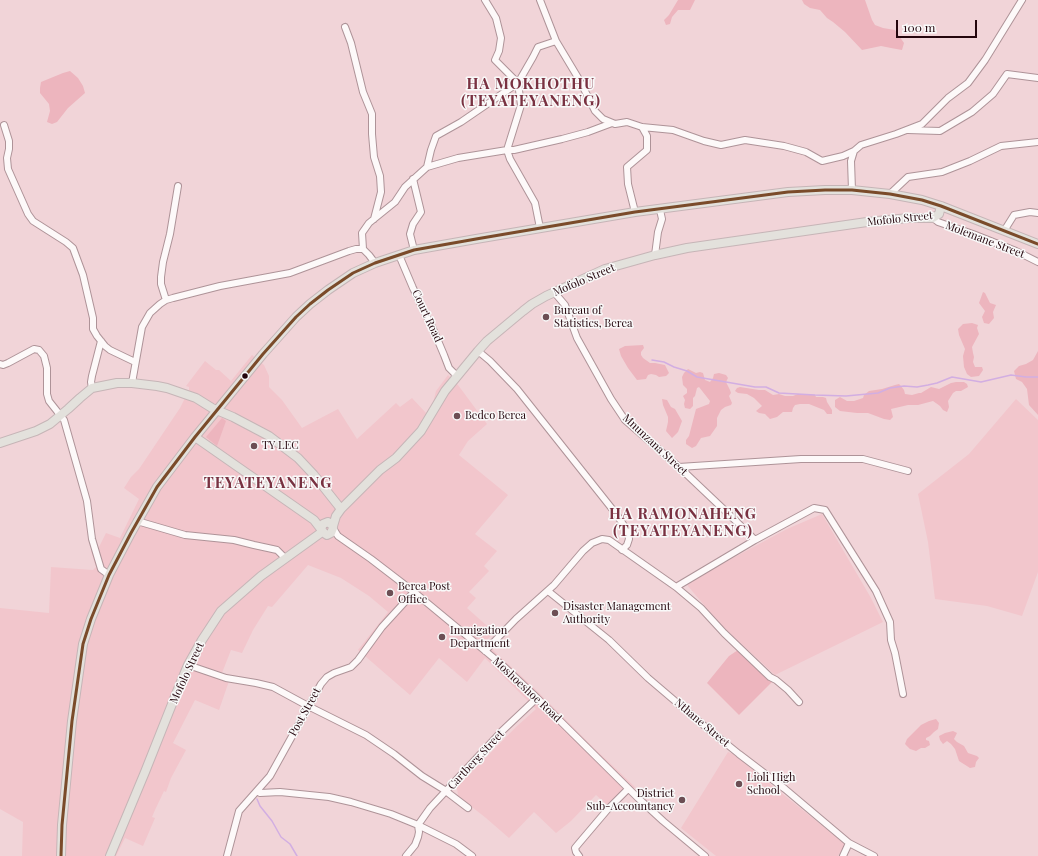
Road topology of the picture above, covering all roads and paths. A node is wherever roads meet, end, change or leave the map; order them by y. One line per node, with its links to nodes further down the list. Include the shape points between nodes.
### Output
1 (485, 0): 7 (street, via 496,18 500,38 500,51 495,60)
2 (540, 0): 5 (street)
3 (1022, 0): 11 (street, via 968,83 948,98 922,124)
4 (345, 27): 25 (street, via 363,92 372,114 374,157 380,176 381,192)
5 (556, 41): 7 (street, via 538,47); 8 (street, via 577,74 595,111)
6 (1038, 78): 11 (street, via 1007,74 993,94 972,112 940,131)
7 (518, 83): 13 (street, via 521,105); 15 (street, via 436,136)
8 (612, 123): 10 (street, via 627,122); 13 (street, via 562,139)
9 (4, 125): 37 (street, via 9,141 8,169 28,214 33,221 73,248 83,275 93,328)
10 (642, 127): 14 (street, via 673,130 721,145 745,140 784,146 806,152 822,161); 22 (street, via 647,136 647,150 627,167)
11 (906, 130): 14 (street, via 861,145)
12 (1038, 142): 19 (street, via 1001,146 970,162 942,172 908,177)
13 (508, 150): 15 (street, via 458,158); 26 (street, via 510,159 535,203)
14 (854, 151): 18 (street, via 851,160)
15 (427, 167): 16 (street)
16 (413, 179): 25 (street, via 395,202); 30 (street, via 421,212 410,234)
17 (178, 186): 36 (street, via 161,277)
18 (852, 190): 19 (main road); 21 (main road, via 788,192)
19 (890, 194): 20 (main road)
20 (941, 206): 24 (main road, Mofolo Street, via 939,214); 27 (main road)
21 (660, 210): 22 (main road); 32 (street, via 662,219)
22 (634, 212): 26 (main road)
23 (1038, 213): 27 (street, via 1014,215)
24 (933, 218): 32 (main road, Mofolo Street, via 889,219); 33 (street, Molemane Street)
25 (374, 219): 29 (street, via 362,233)
26 (540, 228): 30 (main road)
27 (1004, 230): 28 (main road)
28 (1038, 244)
29 (363, 249): 34 (street); 36 (street, via 349,251 290,273 220,286)
30 (414, 250): 31 (main road)
31 (399, 255): 34 (main road); 41 (street, Court Road, via 449,368)
32 (655, 255): 35 (main road, Mofolo Street, via 606,269)
33 (1038, 262)
34 (375, 263): 44 (main road, via 353,273 328,290 296,317)
35 (554, 292): 38 (main road, Mofolo Street, via 532,304); 48 (street, Mnunzana Street, via 565,305 577,338 625,420)
36 (166, 300): 39 (street, via 150,313 142,327)
37 (100, 341): 39 (street, via 110,350); 43 (street, via 92,376)
38 (478, 351): 41 (main road, Mofolo Street); 54 (street, via 517,389 616,515 628,532 629,539)
39 (135, 362): 42 (street)
40 (0, 364): 45 (street, via 39,350 44,356 47,368 49,401)
41 (457, 376): 50 (main road, Mofolo Street, via 421,431)
42 (132, 383): 43 (main road); 44 (main road, via 167,388 196,398)
43 (92, 388): 45 (main road)
44 (217, 410): 46 (main road); 50 (main road, via 269,436 298,458 314,474)
45 (60, 416): 47 (main road, via 36,431); 56 (street, via 64,420 87,501 92,539 101,569)
46 (195, 437): 51 (main road, via 160,482); 52 (main road, Moshoeshoe Road)
47 (0, 443)
48 (679, 467): 49 (street, via 801,459 863,459); 53 (street, Mnunzana Street)
49 (908, 470)
50 (339, 513): 52 (main road, Mofolo Street)
51 (138, 521): 55 (street, via 185,535 234,540 277,550); 56 (main road)
52 (327, 528): 55 (main road, Mofolo Street); 59 (street, Moshoeshoe Road)
53 (755, 540): 57 (street); 62 (street, via 814,508 825,510 876,591 890,622 891,640)
54 (622, 550): 57 (street); 58 (street, via 609,540 602,539 592,543)
55 (286, 558): 61 (main road, Mofolo Street, via 221,611)
56 (109, 575): 73 (main road, via 83,644 72,721)
57 (676, 587): 64 (street)
58 (548, 590): 60 (street); 71 (street, Nthane Street, via 609,640 648,678 702,724)
59 (414, 592): 60 (street, Moshoeshoe Road); 65 (street, Post Street, via 351,667 334,673 320,684)
60 (485, 651): 63 (street, Moshoeshoe Road)
61 (188, 665): 65 (street, via 226,678 273,688); 74 (main road, Mofolo Street)
62 (903, 694)
63 (537, 698): 66 (street, Moshoeshoe Road); 68 (street, Cartberg Street)
64 (799, 702)
65 (308, 706): 67 (street, Post Street, via 270,776); 68 (street, via 366,735)
66 (628, 789): 77 (street, via 575,848); 78 (street, Moshoeshoe Road)
67 (257, 791): 70 (street, via 329,797 391,814); 75 (street, Post Street, via 239,811)
68 (446, 791): 69 (street); 70 (street, Cartberg Street)
69 (468, 808)
70 (418, 825): 72 (street, via 418,837); 76 (street, via 456,844)
71 (849, 843): 79 (street); 80 (street, Nthane Street)
72 (409, 854)
73 (61, 856)
74 (110, 856)
75 (227, 856)
76 (472, 856)
77 (579, 856)
78 (704, 856)
79 (843, 856)
80 (874, 856)

